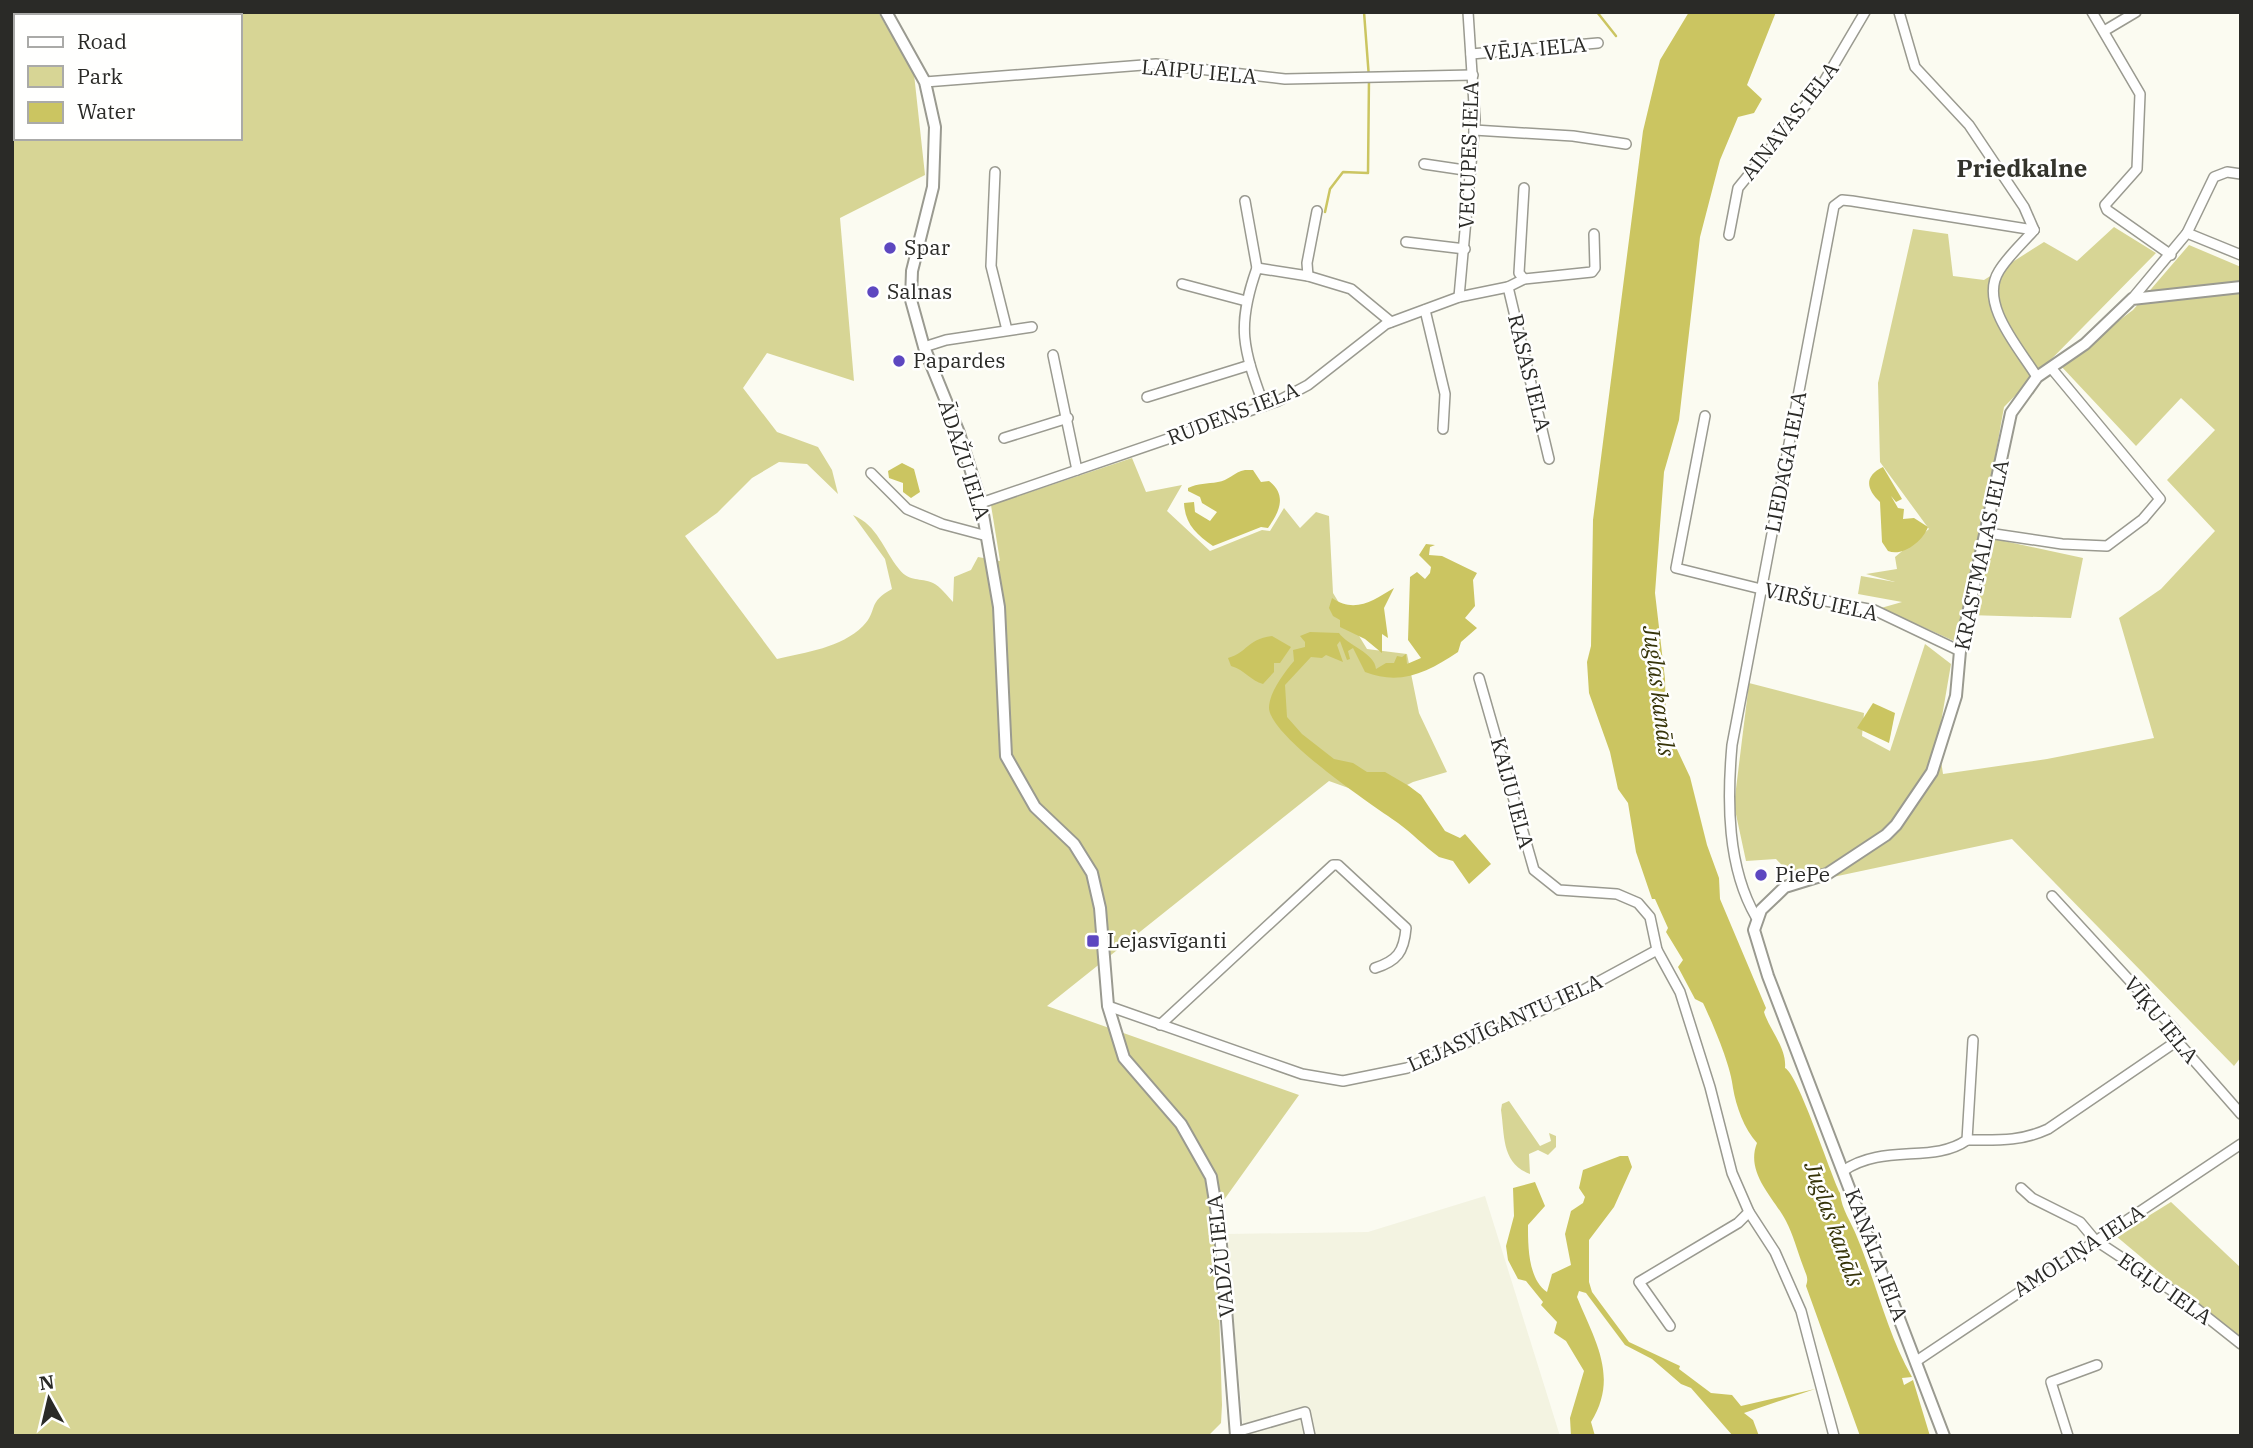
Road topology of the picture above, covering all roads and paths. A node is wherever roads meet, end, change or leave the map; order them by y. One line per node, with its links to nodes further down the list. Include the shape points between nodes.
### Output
1 (886, 12): 11 (street, ĀDAŽU IELA)
2 (1468, 12): 9 (street, VECUPES IELA)
3 (1865, 12): 24 (street, AINAVAS IELA, via 1816,93 1738,188)
4 (1899, 12): 21 (street, via 1915,67 1969,125 2024,207)
5 (2092, 12): 7 (street)
6 (2136, 12): 7 (street)
7 (2104, 31): 27 (street, via 2140,94 2137,169 2105,205)
8 (1598, 43): 9 (street, VĒJA IELA)
9 (1471, 54): 10 (street, VECUPES IELA)
10 (1473, 75): 11 (street, LAIPU IELA, via 1285,79 1156,64); 12 (street, VECUPES IELA)
11 (925, 82): 42 (street, ĀDAŽU IELA, via 935,127 935,166 930,208 912,271 911,300)
12 (1474, 130): 13 (street); 15 (street, VECUPES IELA)
13 (1626, 144)
14 (1424, 164): 15 (street)
15 (1471, 171): 26 (street, VECUPES IELA)
16 (995, 172): 41 (street, via 991,266)
17 (2241, 174): 22 (street, KRASTMALAS IELA, via 2227,172 2214,177)
18 (1524, 188): 31 (street, via 1519,273)
19 (1245, 201): 29 (street)
20 (1317, 211): 30 (street)
21 (2034, 230): 46 (street, via 1998,272 1993,297); 59 (street, LIEDAGA IELA, via 1852,201 1842,200 1834,206)
22 (2187, 233): 27 (street, KRASTMALAS IELA); 28 (street)
23 (1594, 234): 31 (street, RUDENS IELA, via 1592,272)
24 (1729, 235)
25 (1406, 242): 26 (street)
26 (1465, 249): 35 (street, VECUPES IELA)
27 (2171, 255): 36 (street, KRASTMALAS IELA)
28 (2241, 255)
29 (1257, 268): 30 (street); 37 (street)
30 (1308, 276): 39 (street, via 1351,289)
31 (1524, 279): 34 (street, RUDENS IELA)
32 (1182, 284): 37 (street)
33 (2241, 287): 36 (street)
34 (1508, 288): 35 (street, RUDENS IELA); 53 (street, RASAS IELA)
35 (1459, 297): 38 (street, RUDENS IELA)
36 (2132, 299): 45 (street, KRASTMALAS IELA)
37 (1246, 301): 44 (street, via 1242,334)
38 (1425, 310): 39 (street, RUDENS IELA); 51 (street, via 1446,394)
39 (1391, 322): 48 (street, RUDENS IELA, via 1308,385)
40 (1032, 327): 41 (street)
41 (1007, 330): 42 (street)
42 (924, 347): 56 (street, ĀDAŽU IELA)
43 (1053, 355): 50 (street)
44 (1250, 365): 47 (street); 48 (street)
45 (2052, 369): 46 (street, KRASTMALAS IELA); 57 (street, via 2160,499 2143,519 2107,546)
46 (2037, 377): 57 (street, KRASTMALAS IELA, via 2011,413)
47 (1147, 397)
48 (1264, 406): 54 (street, RUDENS IELA)
49 (1705, 416): 59 (street, VIRŠU IELA, via 1676,568)
50 (1068, 418): 52 (street); 54 (street)
51 (1443, 429)
52 (1004, 438)
53 (1549, 459)
54 (1077, 470): 56 (street, RUDENS IELA)
55 (871, 474): 58 (street, via 907,509)
56 (981, 503): 58 (street, ĀDAŽU IELA)
57 (1988, 533): 60 (street, KRASTMALAS IELA)
58 (987, 536): 66 (street, ĀDAŽU IELA, via 999,607 1006,756 1035,807 1074,844 1091,873 1101,908)
59 (1761, 589): 60 (street, VIRŠU IELA, via 1874,610); 63 (street, LIEDAGA IELA, via 1732,745 1727,800 1737,858)
60 (1961, 651): 63 (street, KRASTMALAS IELA, via 1956,696 1932,772 1896,825 1828,874 1785,887)
61 (1479, 678): 64 (street, KAIJU IELA, via 1534,870 1559,890 1617,894 1638,903 1650,917)
62 (2052, 896): 69 (street, VĪĶU IELA, via 2175,1030)
63 (1756, 917): 73 (street, KANĀLA IELA, via 1760,954)
64 (1657, 950): 67 (street, LEJASVĪGANTU IELA, via 1575,995 1407,1068 1343,1081 1302,1074); 75 (street, KAIJU IELA, via 1681,992 1732,1173)
65 (1375, 968): 67 (street, via 1393,962 1405,942 1406,929 1333,865)
66 (1108, 1006): 67 (street, LEJASVĪGANTU IELA); 81 (street, VADŽU IELA, via 1124,1058 1181,1124 1211,1177 1220,1233)
67 (1160, 1025)
68 (1973, 1040): 71 (street)
69 (2177, 1041): 70 (street, VĪĶU IELA); 71 (street, via 2048,1129 2013,1141)
70 (2241, 1114)
71 (1967, 1140): 73 (street, via 1947,1149 1866,1157)
72 (2241, 1144): 76 (street, AMOLIŅA IELA)
73 (1843, 1171): 79 (street, KANĀLA IELA)
74 (2021, 1188): 76 (street, EGĻU IELA, via 2080,1222)
75 (1749, 1212): 77 (street, via 1639,1282); 83 (street, KAIJU IELA, via 1774,1252 1801,1311)
76 (2095, 1240): 78 (street, EGĻU IELA, via 2183,1298); 79 (street, AMOLIŅA IELA)
77 (1670, 1326)
78 (2241, 1344)
79 (1918, 1360): 84 (street, KANĀLA IELA)
80 (2097, 1366): 85 (street, via 2051,1382)
81 (1236, 1434): 82 (street, via 1304,1412)
82 (1310, 1436)
83 (1834, 1436)
84 (1944, 1436)
85 (2068, 1436)

